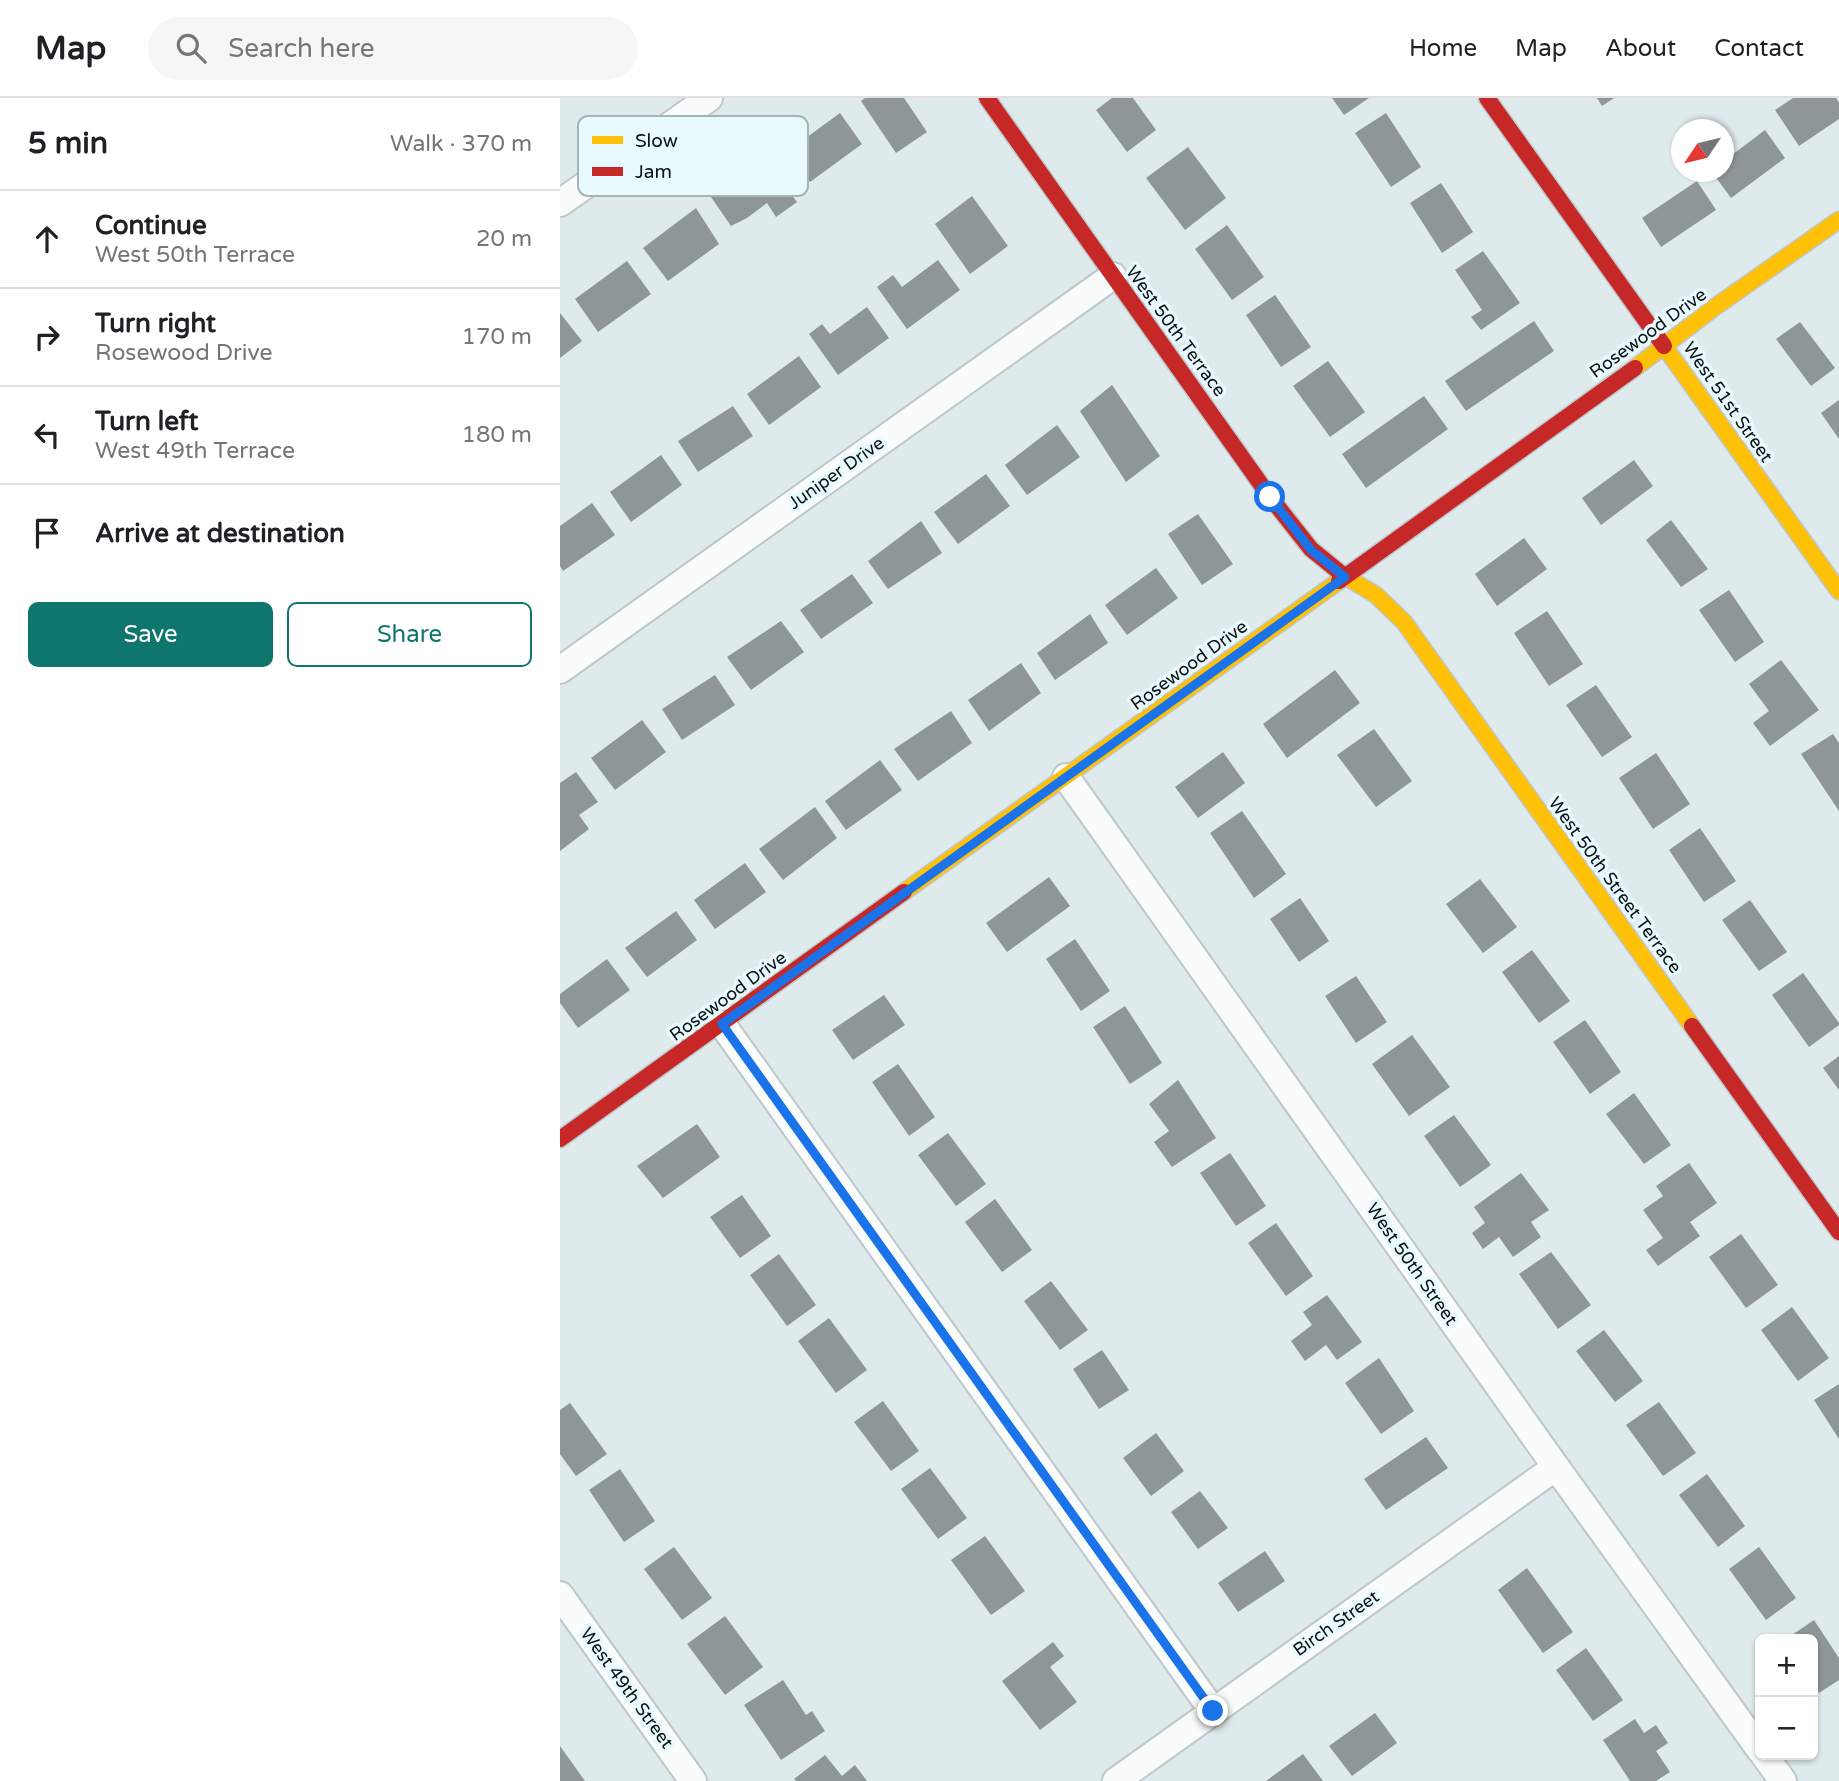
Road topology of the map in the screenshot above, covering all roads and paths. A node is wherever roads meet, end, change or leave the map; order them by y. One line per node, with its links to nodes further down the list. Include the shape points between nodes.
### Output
1 (709, 98): 4 (street)
2 (987, 98): 8 (street, West 50th Terrace)
3 (1487, 98): 9 (street, West 51st Street)
4 (683, 116)
5 (578, 190): 6 (street)
6 (560, 203)
7 (1839, 220): 9 (street, Rosewood Drive)
8 (1113, 276): 10 (street, West 50th Terrace, via 1311,550); 12 (street, Juniper Drive)
9 (1665, 346): 10 (street, Rosewood Drive); 11 (street, West 51st Street)
10 (1345, 577): 13 (street, Rosewood Drive); 16 (street, West 50th Street Terrace, via 1376,595 1404,622)
11 (1839, 591)
12 (560, 670)
13 (1066, 777): 14 (street, Rosewood Drive); 17 (street, West 50th Street)
14 (722, 1024): 15 (street, Rosewood Drive); 19 (street)
15 (560, 1139)
16 (1839, 1232)
17 (1556, 1467): 19 (street, Birch Street); 20 (street, West 50th Street)
18 (560, 1595): 22 (street, West 49th Street)
19 (1213, 1711): 23 (street, Birch Street)
20 (1755, 1743)
21 (1768, 1760): 24 (street)
22 (693, 1781)
23 (1116, 1781)
24 (1783, 1781)

